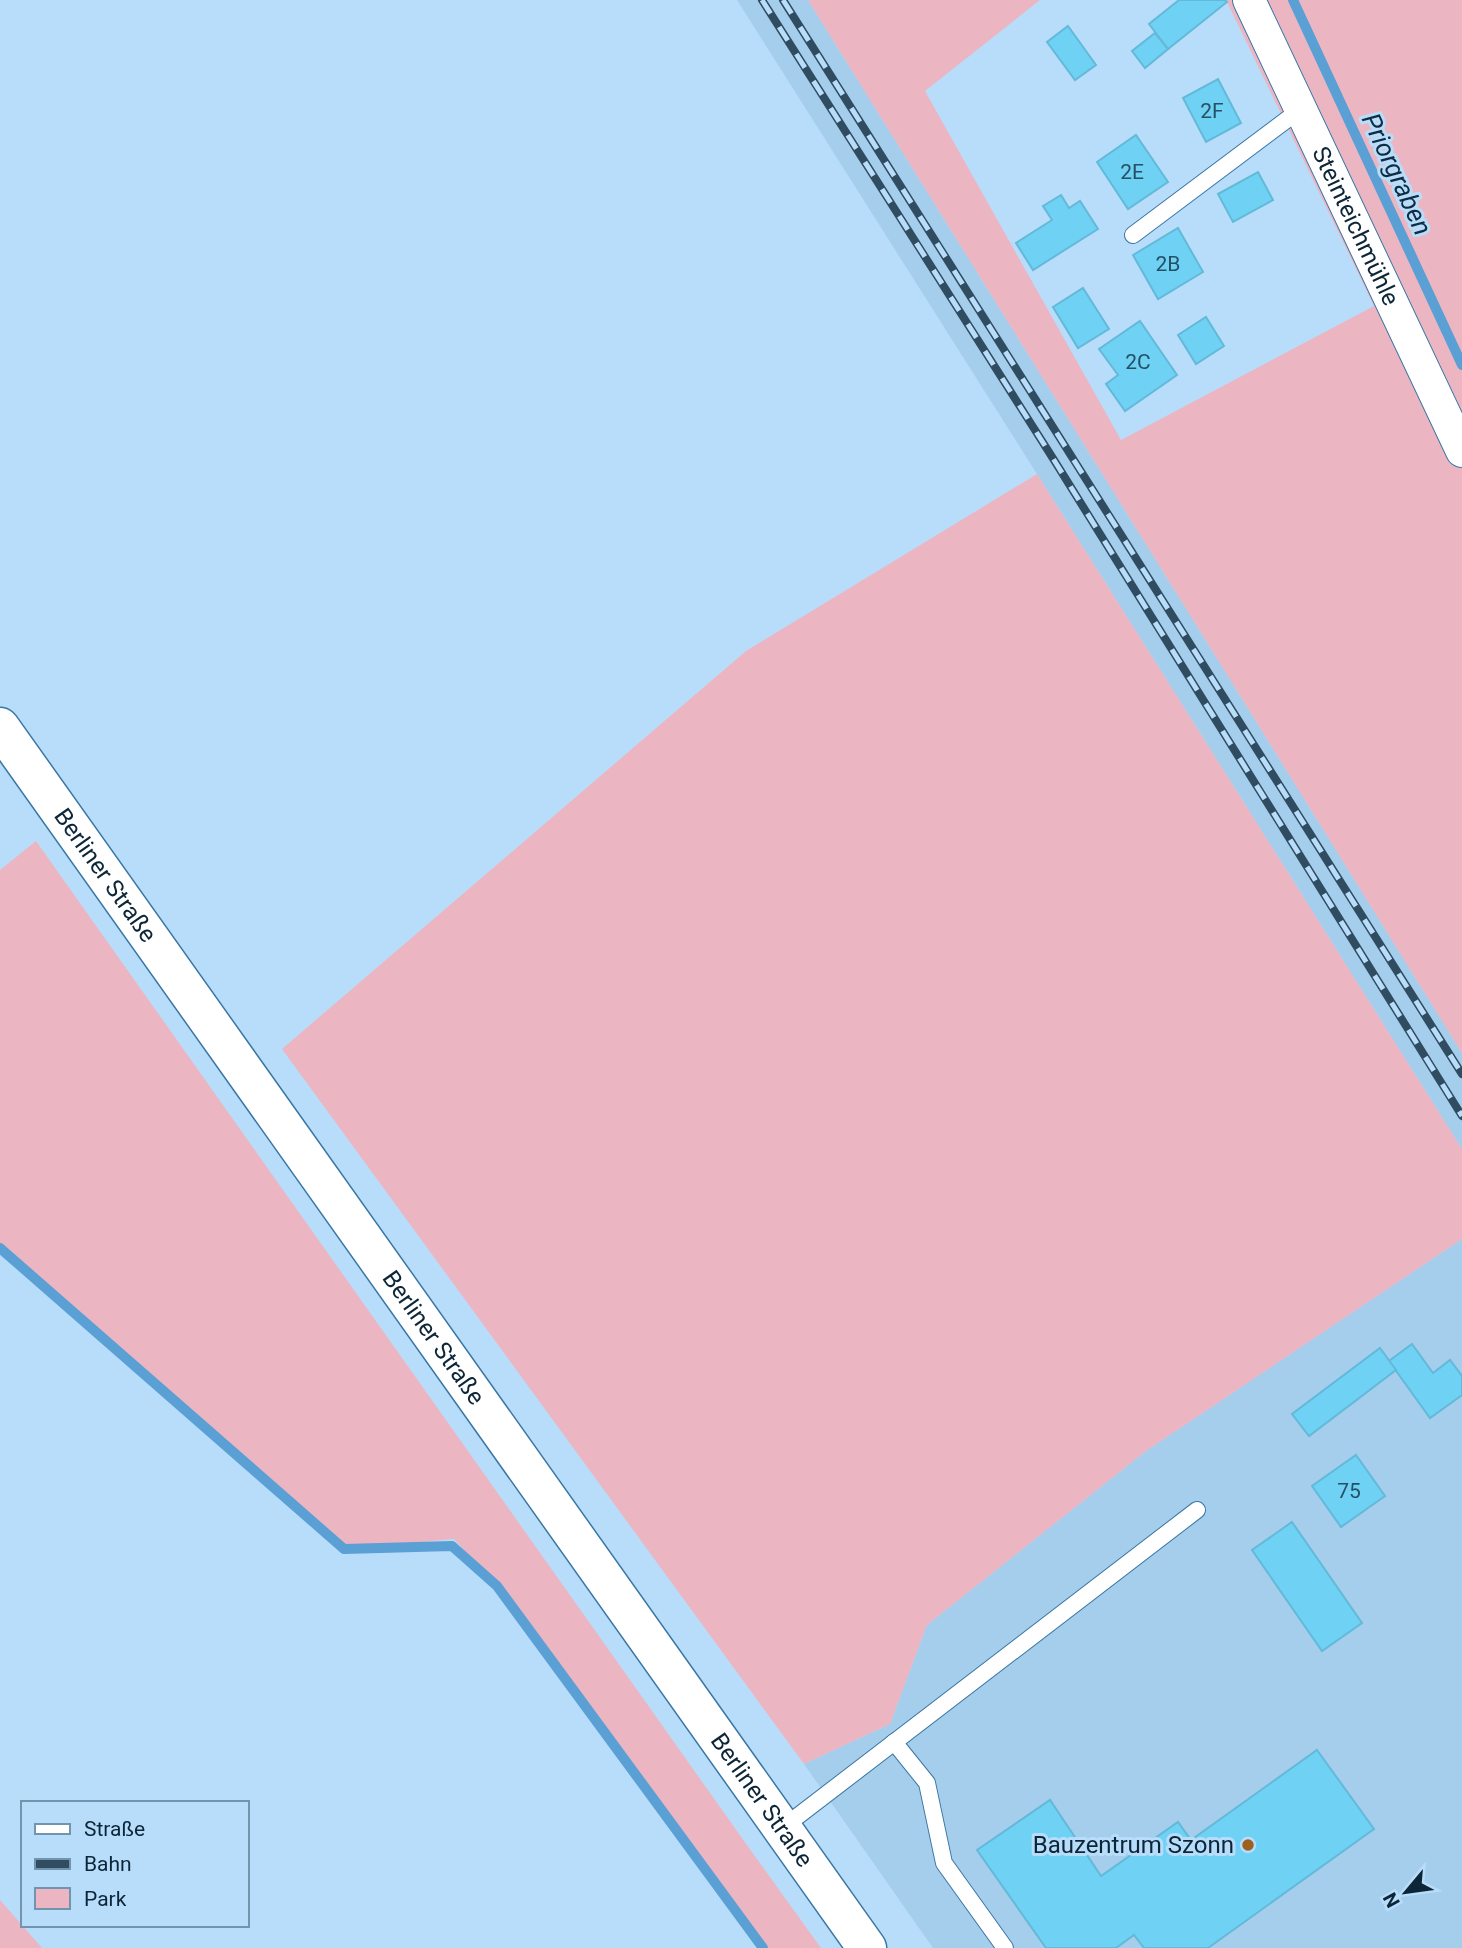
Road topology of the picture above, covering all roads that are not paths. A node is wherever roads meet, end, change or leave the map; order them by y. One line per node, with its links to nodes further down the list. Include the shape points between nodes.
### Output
1 (1249, 0): 2 (street, Steinteichmühle)
2 (1301, 109): 3 (lane); 4 (street, Steinteichmühle)
3 (1133, 234)
4 (1462, 451)
5 (0, 727): 8 (main road, Berliner Straße)
6 (1198, 1510): 7 (lane)
7 (894, 1742): 8 (lane); 10 (lane, via 927,1783 944,1863)
8 (781, 1829): 9 (main road, Berliner Straße)
9 (867, 1948)
10 (1005, 1948)

